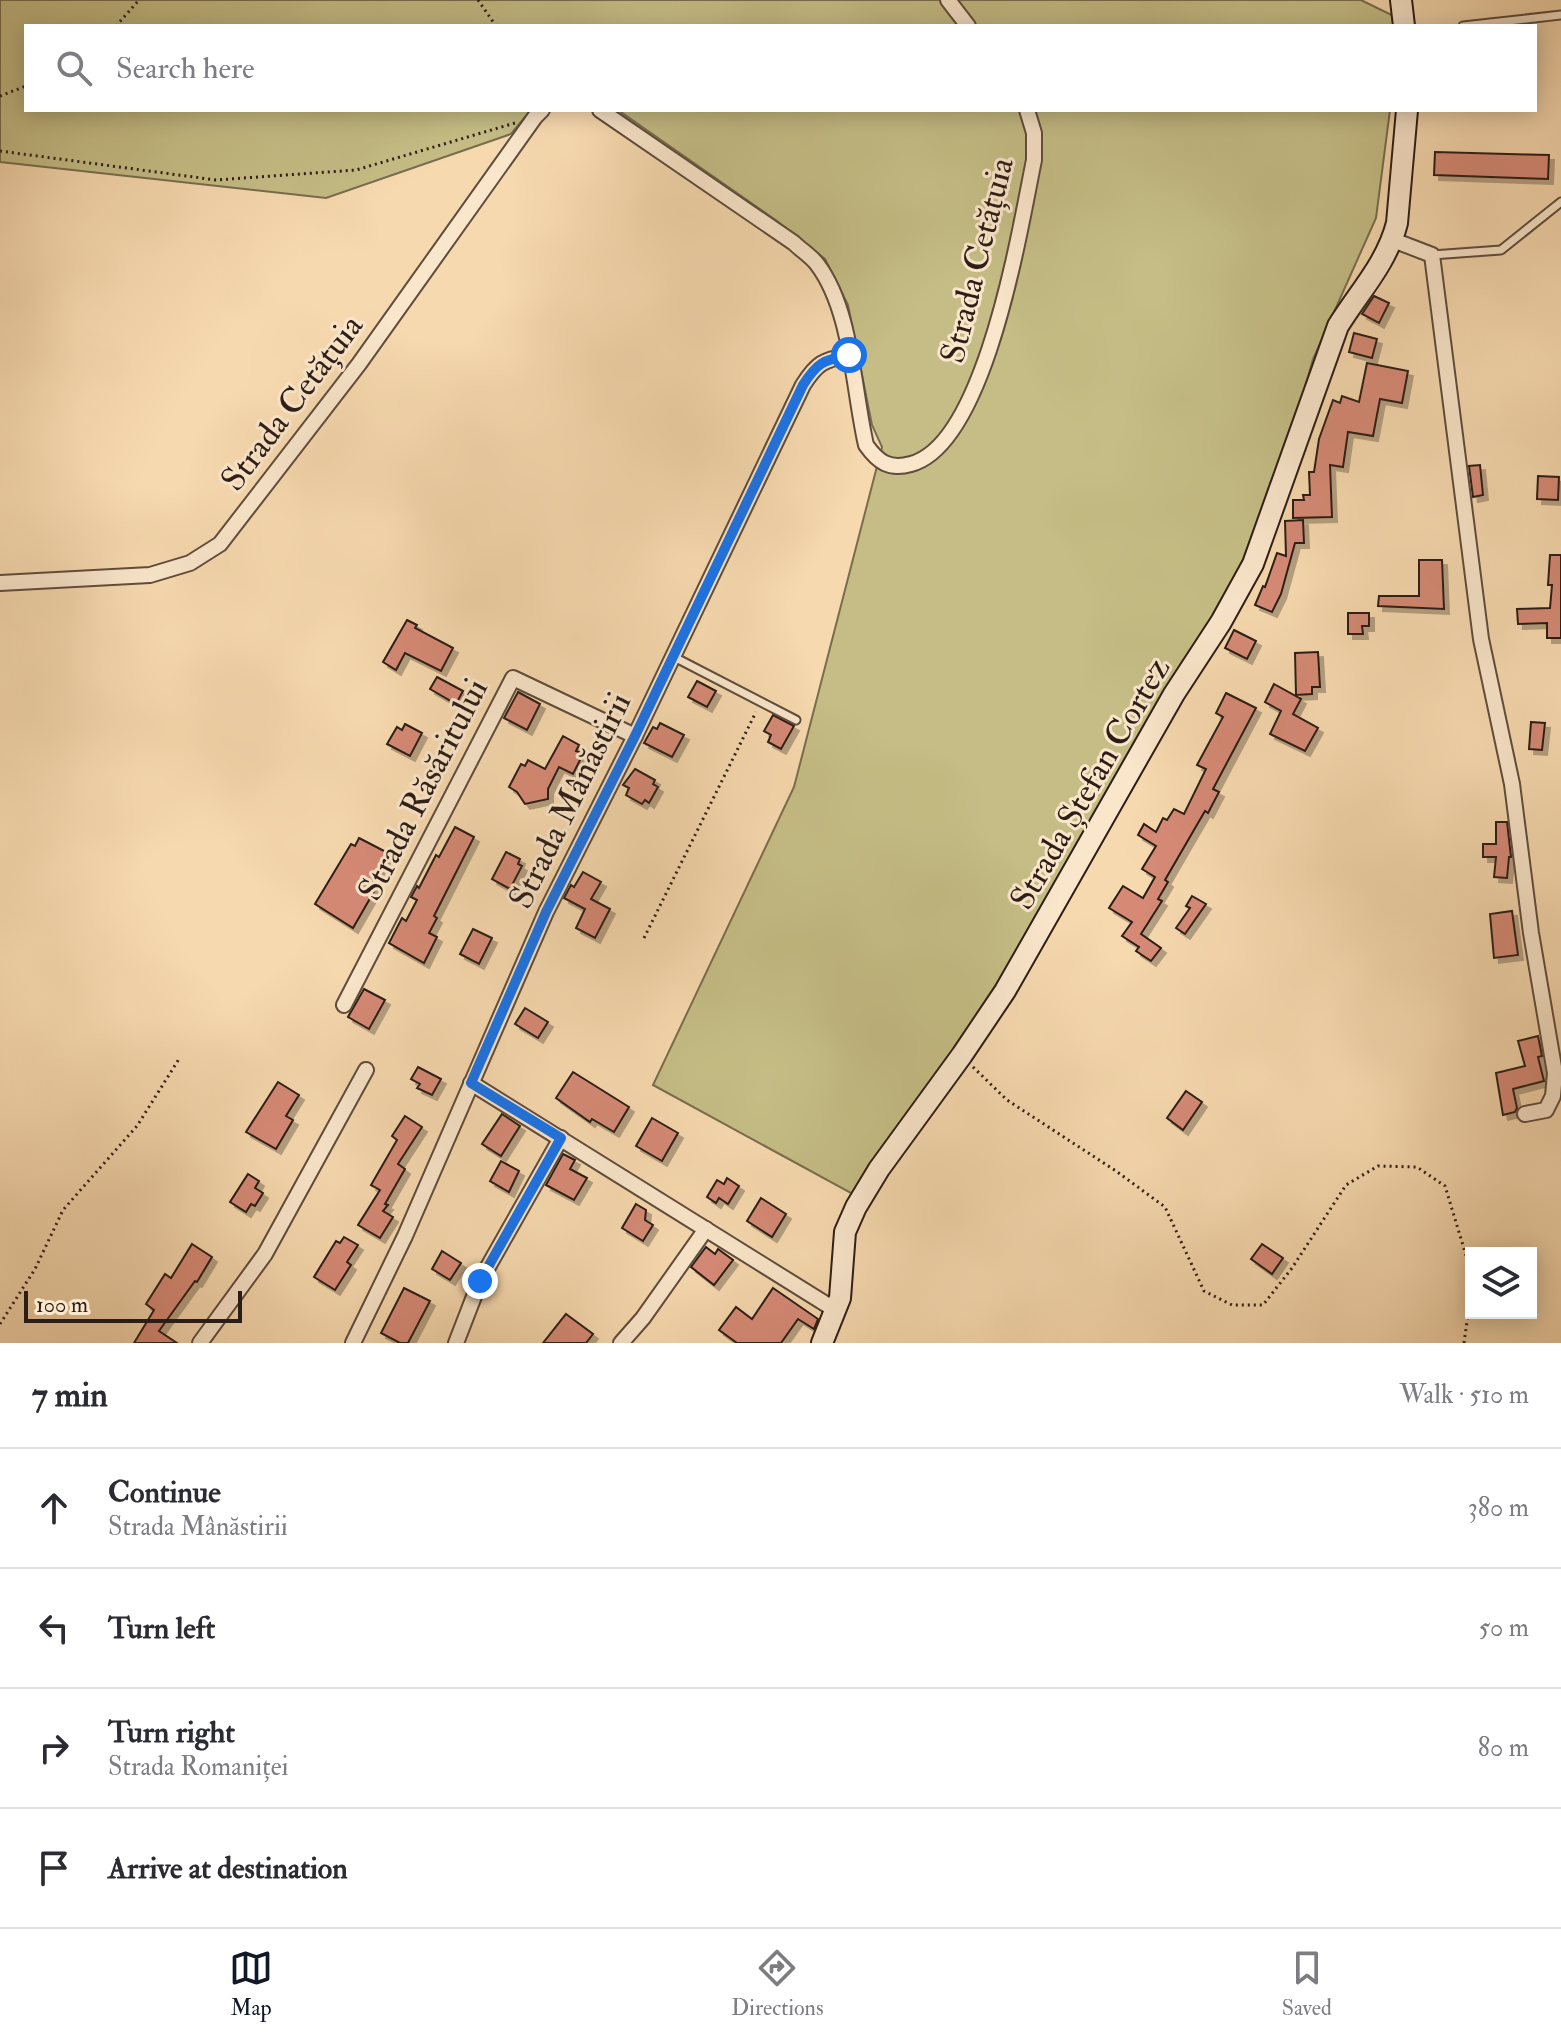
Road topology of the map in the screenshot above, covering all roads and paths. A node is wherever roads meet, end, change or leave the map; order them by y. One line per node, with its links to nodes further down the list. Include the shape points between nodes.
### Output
1 (139, 0): 6 (path)
2 (478, 0): 7 (path)
3 (948, 0): 8 (street)
4 (1401, 0): 9 (street)
5 (1561, 15): 10 (lane)
6 (118, 24)
7 (495, 24)
8 (966, 24)
9 (1404, 24)
10 (1481, 24)
11 (24, 87): 12 (path)
12 (0, 96)
13 (603, 112): 21 (street, Strada Cetățuia, via 816,263 836,299)
14 (1028, 112): 21 (street, Strada Cetățuia, via 1034,160 990,350 956,424 938,447 917,462 896,468 878,461 866,445)
15 (1407, 112): 19 (street, Strada Ștefan Cortez)
16 (539, 113): 17 (path, via 356,170 232,179); 22 (street, Strada Cetățuia, via 359,364 220,544 190,563 150,575)
17 (0, 151)
18 (1561, 202): 20 (lane, via 1501,250)
19 (1393, 240): 20 (street); 29 (street, Strada Ștefan Cortez, via 1338,326 1253,564 1005,991)
20 (1432, 255): 33 (street, via 1481,639 1512,784 1555,1073 1546,1110)
21 (849, 355): 23 (street, Strada Mânăstirii, via 815,366 803,385)
22 (0, 583)
23 (673, 657): 24 (lane); 26 (street, Strada Mânăstirii)
24 (761, 702): 25 (lane); 27 (path)
25 (796, 720)
26 (635, 736): 28 (street, Strada Răsăritului, via 513,678); 32 (street, Strada Mânăstirii, via 546,912)
27 (644, 938)
28 (344, 1005)
29 (962, 1055): 36 (path, via 1007,1100 1165,1207 1204,1291 1232,1305 1263,1305 1346,1185 1378,1166 1417,1167 1445,1186); 37 (street, Strada Ștefan Cortez, via 879,1169 850,1220)
30 (179, 1059): 39 (path, via 137,1126 63,1210 35,1269)
31 (366, 1070): 40 (street, via 265,1254)
32 (471, 1083): 34 (street); 41 (street, Strada Mânăstirii)
33 (1525, 1114)
34 (561, 1138): 35 (street); 42 (street, via 480,1281)
35 (706, 1229): 37 (street); 43 (street)
36 (1465, 1252)
37 (837, 1311): 44 (street, Strada Ștefan Cortez)
38 (1467, 1319): 45 (path)
39 (0, 1324)
40 (200, 1343)
41 (353, 1343)
42 (456, 1343)
43 (621, 1343)
44 (822, 1343)
45 (1464, 1343)

